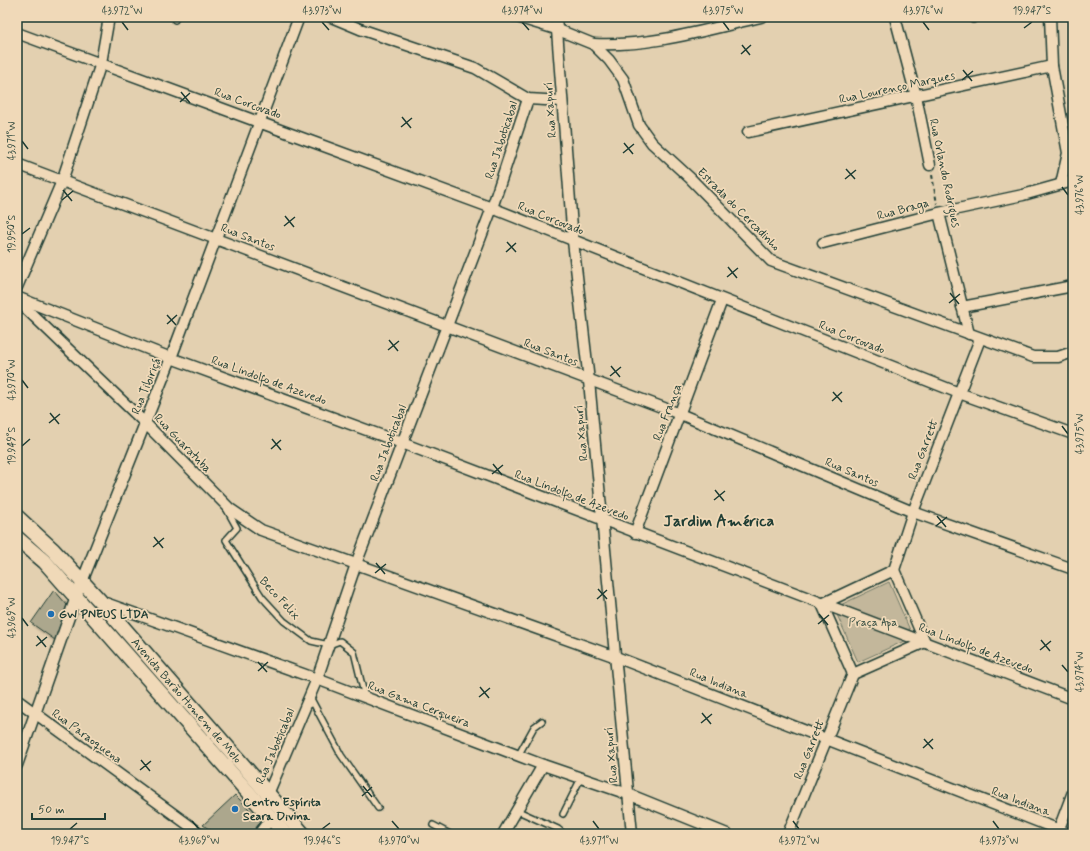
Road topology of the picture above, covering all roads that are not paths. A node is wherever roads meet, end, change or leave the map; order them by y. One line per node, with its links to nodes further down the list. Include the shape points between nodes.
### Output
1 (108, 17): 12 (street)
2 (299, 17): 17 (street, Rua Tibiriçá)
3 (330, 17): 15 (street, via 475,68)
4 (517, 17): 9 (street, Estrada do Cercadinho)
5 (556, 17): 9 (street, Rua Xapurí)
6 (761, 17): 11 (street, via 660,41)
7 (895, 17): 14 (street, Rua Orlando Rodrigues)
8 (1050, 17): 13 (street)
9 (556, 29): 11 (street, Estrada do Cercadinho); 16 (street, Rua Xapurí)
10 (17, 33): 12 (street, Rua Corcovado)
11 (593, 44): 36 (street, Estrada do Cercadinho, via 623,79 638,125 771,261)
12 (101, 63): 17 (street, Rua Corcovado); 23 (street)
13 (1052, 66): 14 (street, Rua Lourenço Marques); 19 (street)
14 (916, 96): 18 (street, Rua Lourenço Marques); 21 (street, Rua Orlando Rodrigues)
15 (528, 100): 16 (street); 25 (street, Rua Jaboticabal)
16 (562, 101): 28 (street, Rua Xapurí)
17 (260, 121): 25 (street, Rua Corcovado); 27 (street, Rua Tibiriçá)
18 (748, 132)
19 (1071, 149): 24 (street)
20 (17, 164): 23 (street, Rua Santos)
21 (930, 165)
22 (1073, 180): 24 (street, Rua Braga)
23 (62, 181): 27 (street, Rua Santos); 31 (street)
24 (1061, 184): 26 (street, Rua Braga, via 1024,195)
25 (492, 208): 28 (street, Rua Corcovado); 35 (street, Rua Jaboticabal)
26 (939, 213): 29 (street, Rua Braga); 34 (street, Rua Orlando Rodrigues)
27 (216, 239): 35 (street, Rua Santos); 39 (street, Rua Tibiriçá)
28 (573, 241): 33 (street, Rua Corcovado); 40 (street, Rua Xapurí)
29 (823, 243)
30 (1073, 286): 34 (street)
31 (17, 287)
32 (17, 298): 39 (street, Rua Lindolfo de Azevedo); 43 (street, Rua Guaratuba)
33 (722, 300): 41 (street, Rua Corcovado); 42 (street, Rua França)
34 (962, 307): 36 (street, Rua Orlando Rodrigues)
35 (446, 327): 40 (street, Rua Santos); 45 (street, Rua Jaboticabal)
36 (968, 334): 37 (street, Estrada do Cercadinho)
37 (980, 338): 38 (street, Estrada do Cercadinho, via 1033,357 1058,357); 41 (street, Rua Garrett)
38 (1073, 352)
39 (171, 358): 43 (street, Rua Tibiriçá); 45 (street, Rua Lindolfo de Azevedo)
40 (589, 381): 42 (street, Rua Santos); 49 (street, Rua Xapurí)
41 (959, 393): 44 (street, Rua Corcovado); 47 (street, Rua Garrett)
42 (680, 414): 47 (street, Rua Santos); 50 (street, Rua França)
43 (145, 423): 46 (street, Rua Guaratuba); 55 (street, Rua Tibiriçá)
44 (1073, 434)
45 (402, 443): 49 (street, Rua Lindolfo de Azevedo); 52 (street, Rua Jaboticabal)
46 (224, 504): 52 (street, Rua Guaratuba, via 261,530); 60 (lane, Beco Felix, via 236,528 226,540 262,597 284,621 311,641)
47 (913, 512): 53 (street, Rua Santos); 54 (street, Rua Garrett)
48 (17, 517): 55 (main road, Avenida Barão Homem de Melo)
49 (603, 521): 50 (street, Rua Lindolfo de Azevedo); 61 (street, Rua Xapurí)
50 (635, 533): 58 (street, Rua Lindolfo de Azevedo)
51 (17, 538): 56 (main road, Avenida Barão Homem de Melo, via 45,562)
52 (356, 564): 60 (street, Rua Jaboticabal); 61 (street, Rua Indiana)
53 (1073, 569)
54 (894, 570): 58 (street); 59 (street)
55 (83, 581): 56 (street, Rua Tibiriçá); 57 (main road, Avenida Barão Homem de Melo)
56 (76, 597): 68 (street, Rua Tibiriçá); 81 (main road, Avenida Barão Homem de Melo)
57 (100, 601): 63 (street, Rua Gama Cerqueira); 76 (main road, Avenida Barão Homem de Melo)
58 (822, 604): 59 (street, Rua Lindolfo de Azevedo); 62 (street)
59 (925, 642): 62 (street); 66 (street, Rua Lindolfo de Azevedo)
60 (329, 645): 63 (street, Rua Jaboticabal); 65 (lane, Beco Felix, via 340,641 354,652)
61 (616, 657): 70 (street, Rua Indiana); 77 (street, Rua Xapurí)
62 (853, 674): 70 (street, Rua Garrett)
63 (317, 679): 64 (street, Rua Jaboticabal); 65 (street, Rua Gama Cerqueira)
64 (310, 697): 76 (street, Rua Jaboticabal); 78 (lane, via 342,755)
65 (365, 698): 71 (street, Rua Gama Cerqueira)
66 (1073, 699)
67 (17, 700): 68 (street, Rua Paraoquena)
68 (36, 715): 72 (street, Rua Tibiriçá); 84 (street, Rua Paraoquena)
69 (542, 721): 71 (lane, via 534,727)
70 (827, 740): 83 (street, Rua Indiana); 93 (street, Rua Garrett)
71 (518, 756): 73 (street, Rua Gama Cerqueira)
72 (17, 765)
73 (543, 765): 74 (street, Rua Gama Cerqueira); 79 (street)
74 (581, 777): 77 (street, Rua Gama Cerqueira); 80 (lane)
75 (1073, 792): 83 (street)
76 (268, 794): 87 (main road, Avenida Barão Homem de Melo)
77 (628, 794): 91 (street, Rua Xapurí); 92 (street, Rua Gama Cerqueira)
78 (378, 808)
79 (516, 810): 89 (street); 90 (lane)
80 (563, 814)
81 (271, 818): 85 (street); 86 (main road, Avenida Barão Homem de Melo)
82 (433, 825): 88 (lane)
83 (1058, 832): 94 (street, Rua Indiana)
84 (201, 834)
85 (259, 834)
86 (285, 834)
87 (304, 834)
88 (450, 834)
89 (503, 834)
90 (564, 834)
91 (632, 834)
92 (727, 834)
93 (788, 834)
94 (1070, 834)

